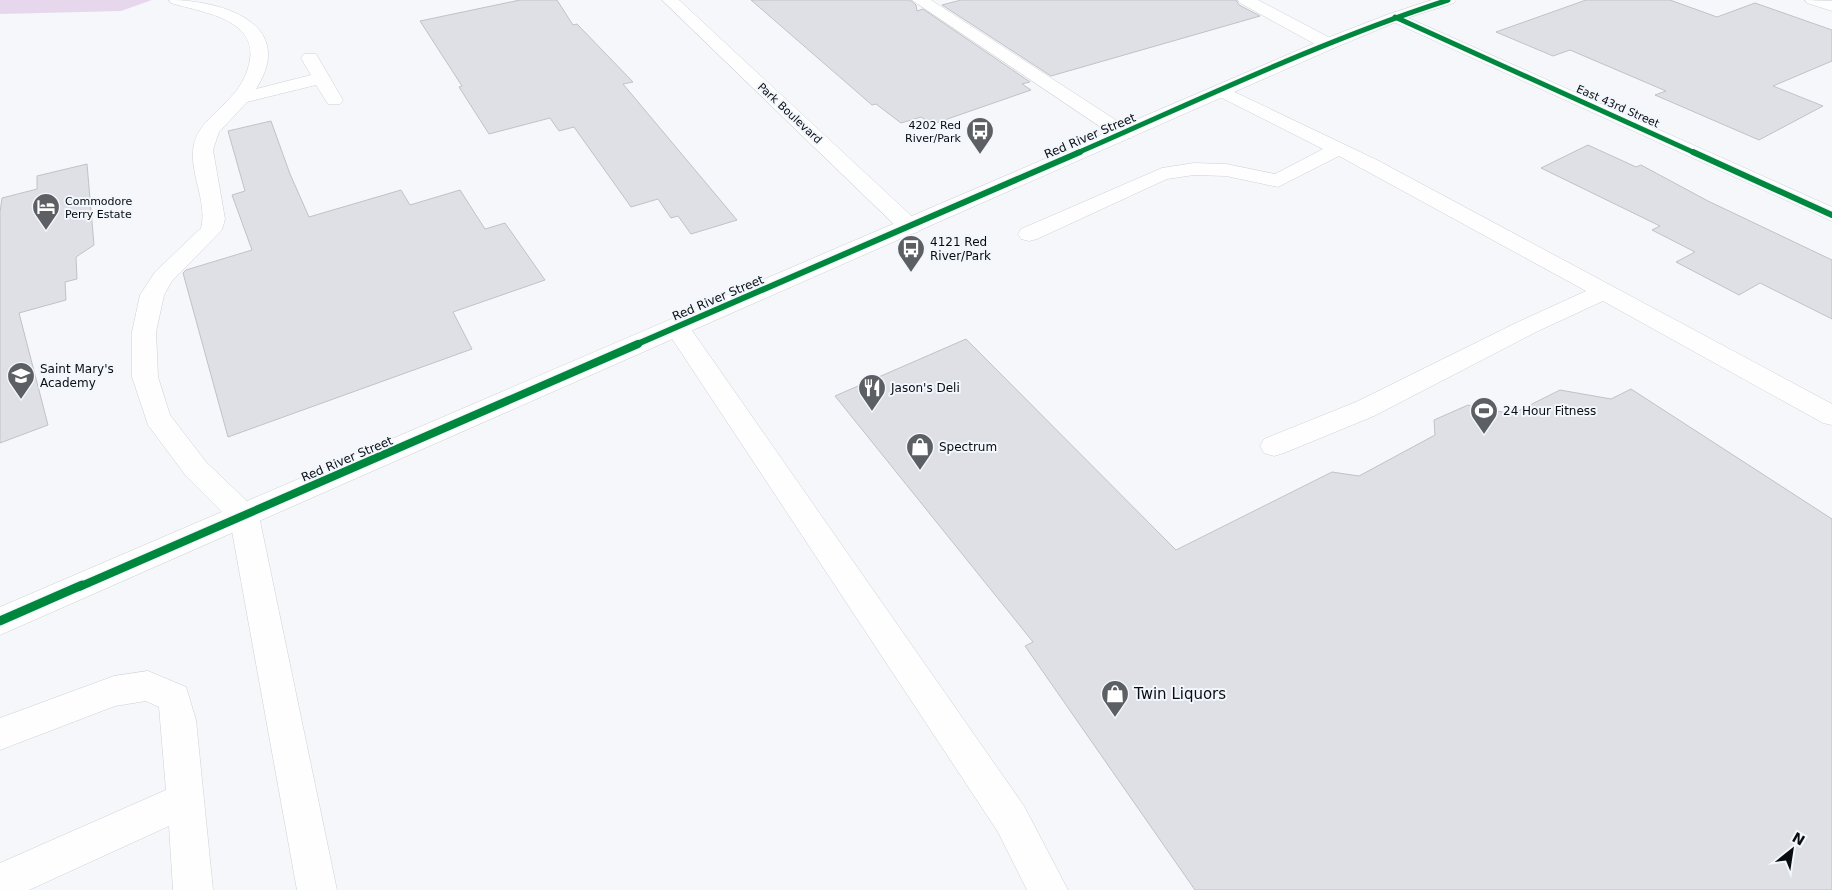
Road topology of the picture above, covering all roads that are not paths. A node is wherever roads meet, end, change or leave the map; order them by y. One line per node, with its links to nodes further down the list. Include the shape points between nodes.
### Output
1 (177, 0): 13 (main road, via 245,25 256,35 260,58 251,84)
2 (670, 0): 18 (main road, Park Boulevard)
3 (920, 0): 15 (main road)
4 (1246, 0): 9 (main road)
5 (1448, 0): 8 (main road, Red River Street)
6 (1813, 0): 7 (main road)
7 (1832, 6)
8 (1395, 18): 9 (main road, Red River Street); 17 (main road, East 43rd Street)
9 (1328, 44): 12 (main road, Red River Street)
10 (310, 58): 11 (main road)
11 (322, 78): 13 (main road); 14 (main road)
12 (1222, 90): 15 (main road, Red River Street); 16 (main road)
13 (240, 98): 24 (main road, via 212,127 203,145 214,219 211,230 162,277 152,296 144,332 145,377 157,418 196,469)
14 (334, 100)
15 (1124, 134): 18 (main road, Red River Street)
16 (1338, 148): 19 (main road, via 1278,180 1226,170 1194,169 1162,174); 20 (main road)
17 (1832, 215)
18 (910, 227): 21 (main road, Red River Street)
19 (1029, 234)
20 (1604, 292): 22 (main road); 23 (main road, via 1365,409)
21 (677, 328): 24 (main road, Red River Street); 31 (main road, via 1011,819)
22 (1832, 416)
23 (1274, 446)
24 (244, 516): 25 (main road, Red River Street); 30 (main road)
25 (0, 621)
26 (0, 734): 27 (main road, via 114,691 148,686 174,698)
27 (186, 800): 28 (main road); 29 (main road)
28 (0, 883)
29 (193, 890)
30 (317, 890)
31 (1048, 890)

